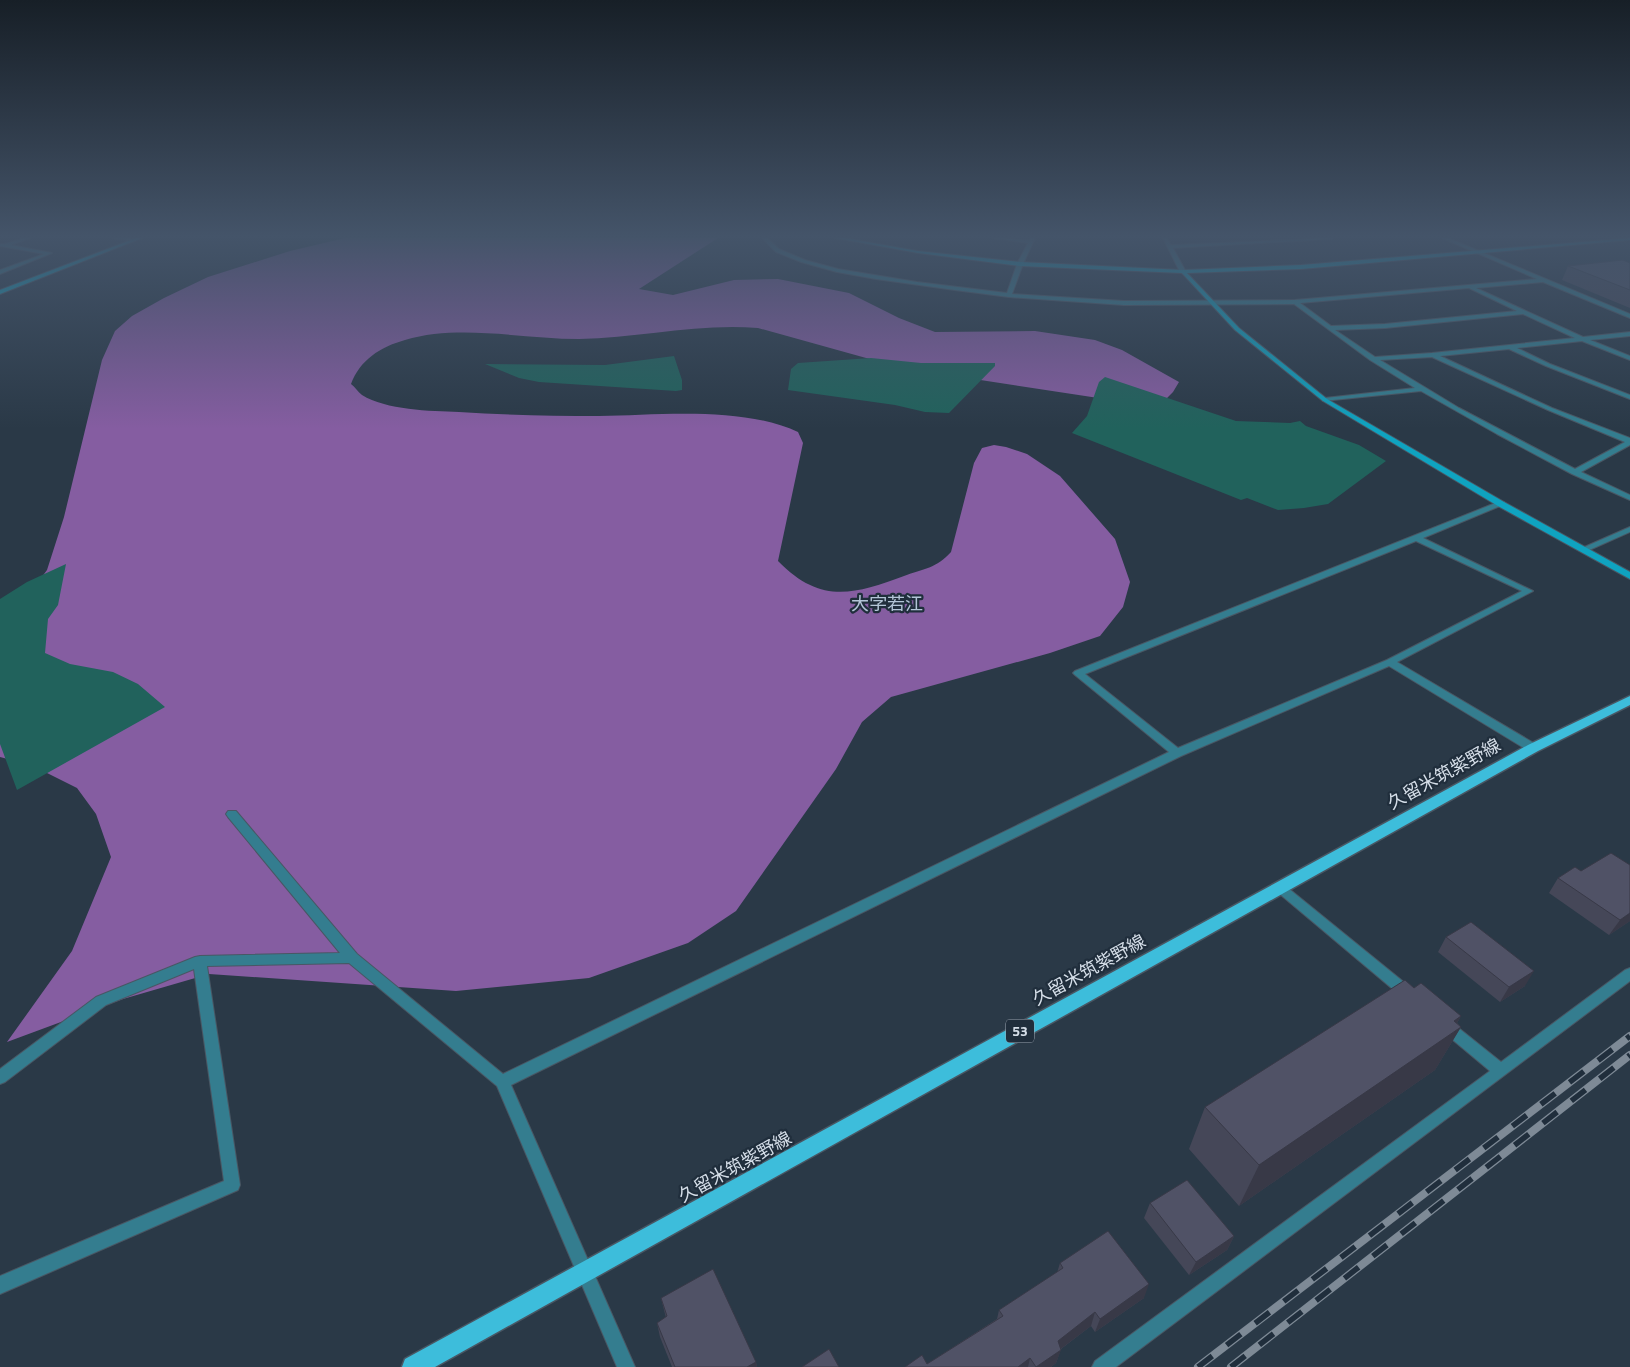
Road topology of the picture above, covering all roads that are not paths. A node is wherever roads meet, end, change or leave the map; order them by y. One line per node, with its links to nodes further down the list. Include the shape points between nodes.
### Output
1 (1109, 302): 5 (street)
2 (1295, 302): 5 (street); 8 (street)
3 (1502, 302): 6 (street)
4 (1596, 302): 7 (street)
5 (1211, 304): 17 (street, via 1237,330)
6 (1524, 312): 8 (street, via 1385,326); 10 (street)
7 (1630, 316)
8 (1329, 328): 14 (street)
9 (1630, 334): 10 (street)
10 (1582, 339): 11 (street); 13 (street)
11 (1509, 347): 12 (street); 16 (street)
12 (1432, 355): 14 (street); 18 (street, via 1482,380)
13 (1630, 358)
14 (1372, 359): 15 (street)
15 (1421, 389): 17 (street); 19 (street, via 1489,429)
16 (1630, 397)
17 (1325, 400): 21 (street)
18 (1630, 441): 19 (street)
19 (1576, 472): 20 (street)
20 (1630, 498)
21 (1502, 504): 23 (street); 24 (street)
22 (1630, 529): 24 (street)
23 (1417, 538): 26 (street, via 1529,591); 29 (street, via 1078,673)
24 (1584, 549): 25 (street)
25 (1630, 576)
26 (1390, 662): 28 (street); 29 (street)
27 (1630, 700): 28 (main road, 久留米筑紫野線 / 53)
28 (1533, 748): 31 (main road, 久留米筑紫野線 / 53)
29 (1177, 752): 39 (street)
30 (232, 814): 32 (street)
31 (1280, 888): 35 (street); 40 (main road, 久留米筑紫野線 / 53)
32 (352, 958): 33 (street); 39 (street)
33 (200, 961): 38 (street, via 102,1001); 41 (street, via 232,1185)
34 (1630, 974): 37 (street)
35 (1417, 1002)
36 (1432, 1014): 37 (street)
37 (1501, 1071): 44 (street)
38 (0, 1077)
39 (502, 1082): 40 (street)
40 (586, 1272): 42 (main road, 久留米筑紫野線 / 53); 43 (street)
41 (0, 1285)
42 (413, 1367)
43 (626, 1367)
44 (1101, 1367)

